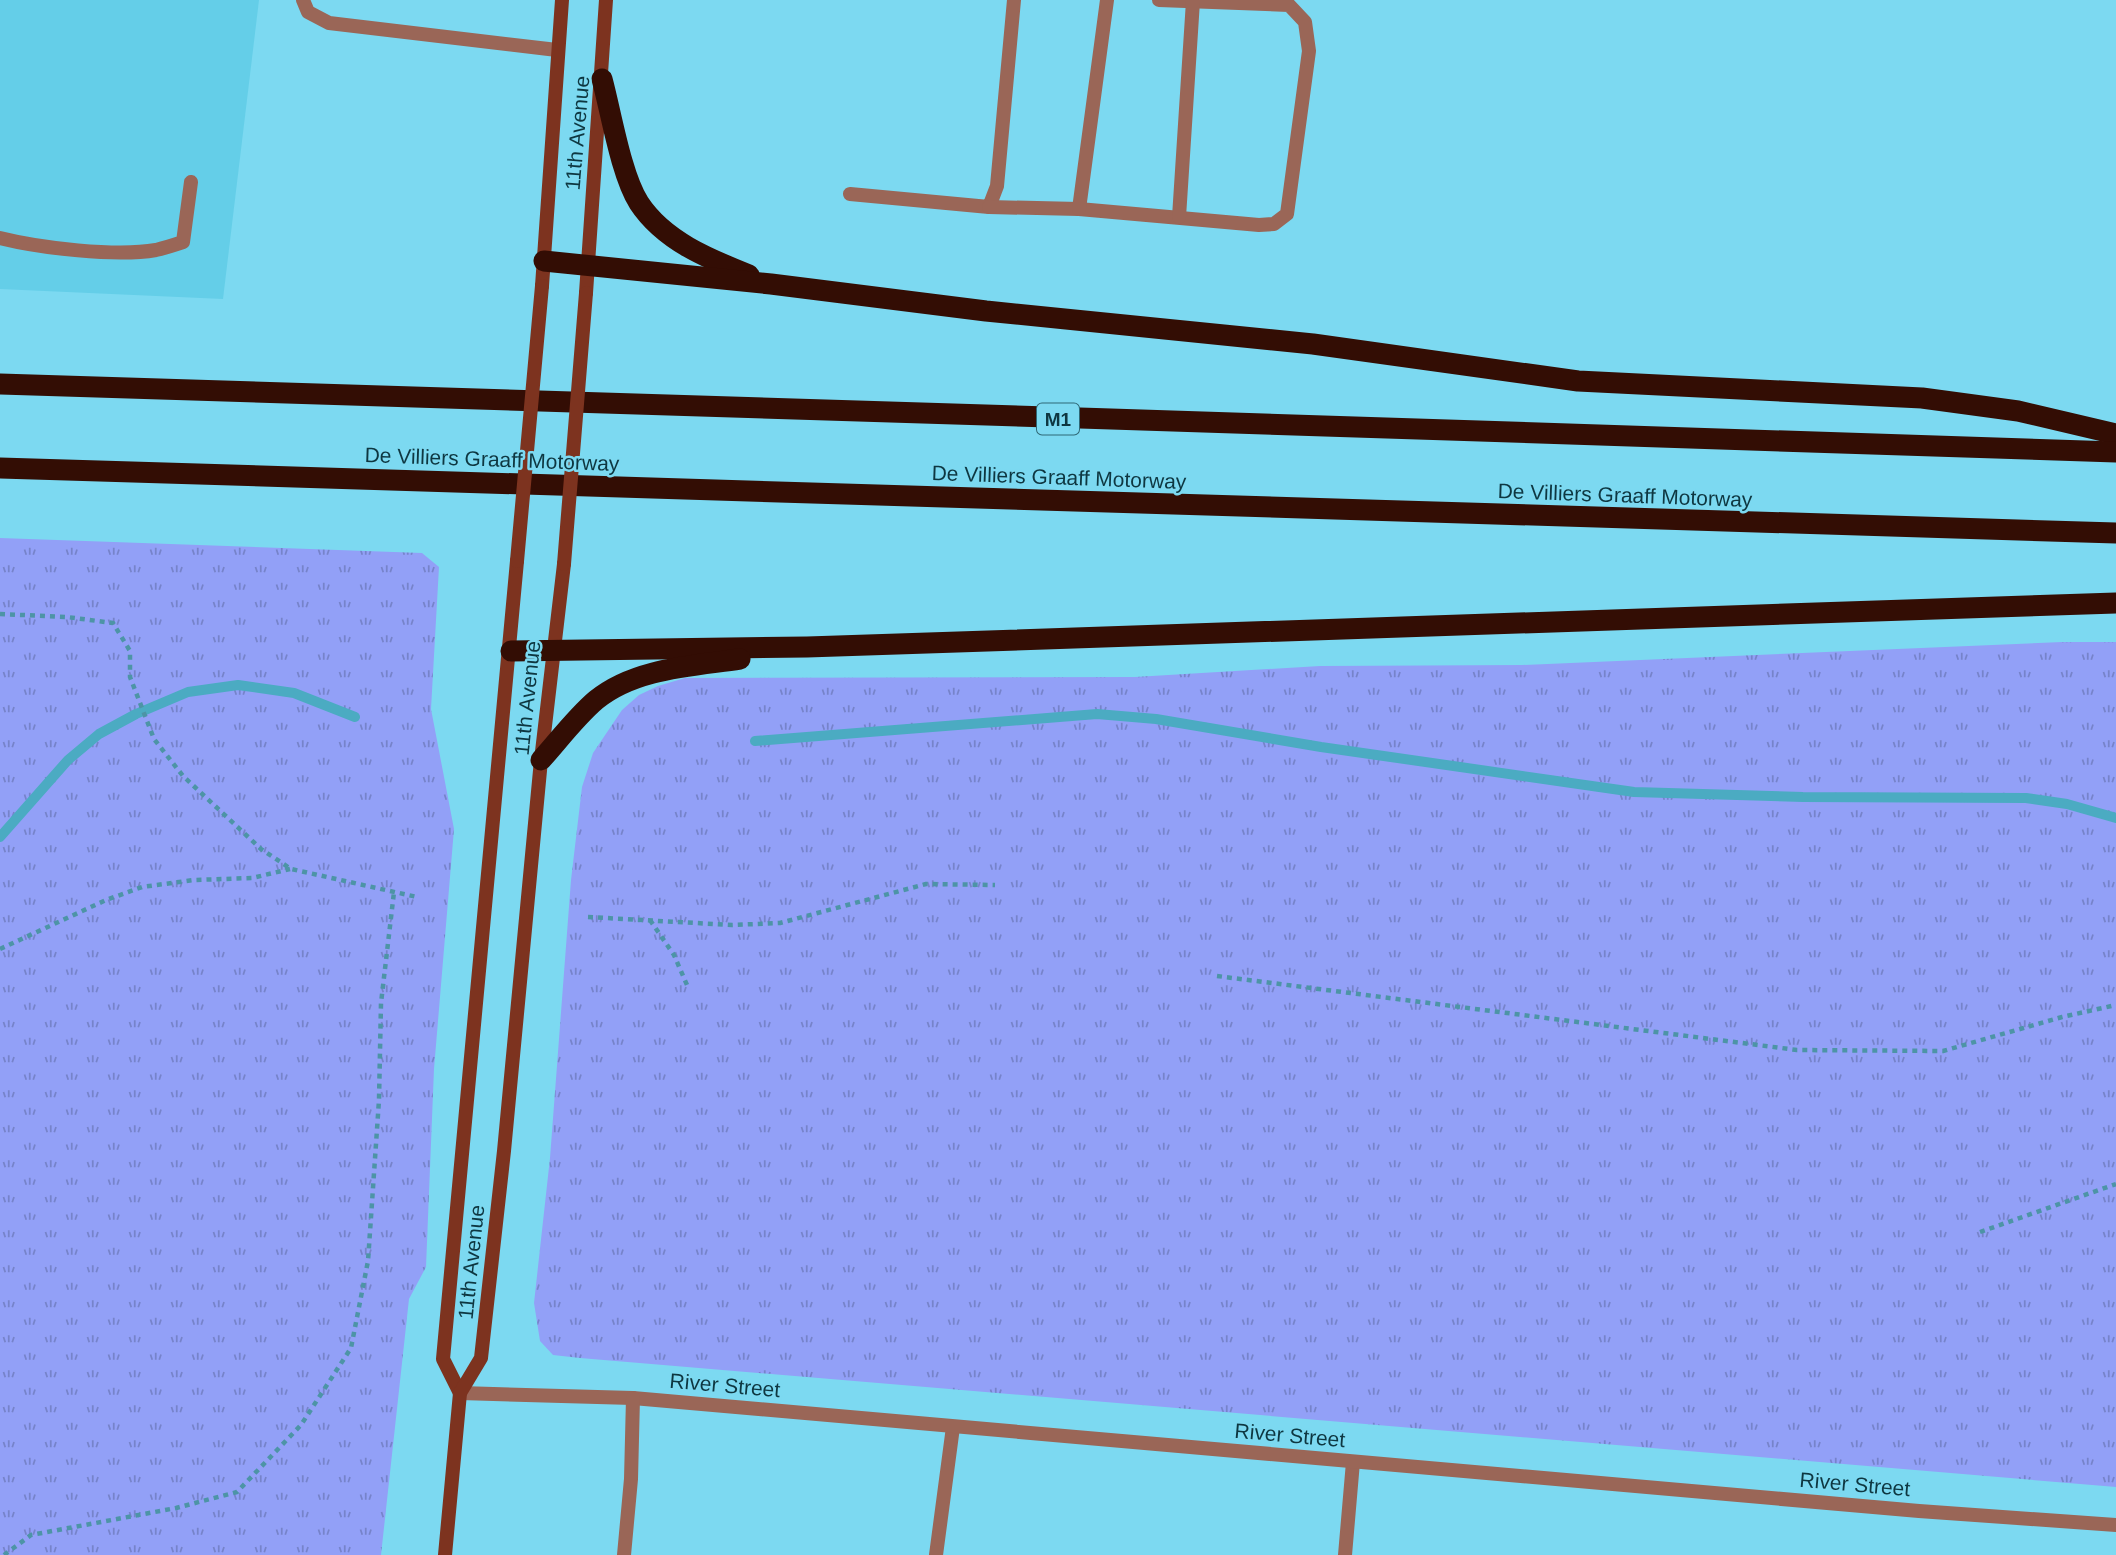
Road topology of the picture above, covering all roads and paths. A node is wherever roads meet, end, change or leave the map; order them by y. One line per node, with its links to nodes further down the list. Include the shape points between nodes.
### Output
1 (303, 0): 8 (street, via 308,12 329,23)
2 (562, 0): 8 (main road, 11th Avenue)
3 (606, 0): 9 (main road, 11th Avenue)
4 (1014, 0): 12 (street, via 997,186)
5 (1107, 0): 13 (street)
6 (1159, 0): 7 (street)
7 (1193, 1): 14 (street); 14 (street, via 1290,5 1305,22 1309,51 1287,215 1274,224 1259,225)
8 (557, 50): 16 (main road, 11th Avenue)
9 (602, 79): 17 (main road, 11th Avenue); 18 (highway, via 638,202 662,229 700,256)
10 (191, 183): 15 (street, via 183,243 125,252 27,245)
11 (850, 194): 12 (street)
12 (989, 207): 13 (street)
13 (1079, 209): 14 (street)
14 (1179, 217)
15 (0, 238)
16 (544, 261): 17 (highway); 27 (main road, 11th Avenue, bridge)
17 (587, 266): 18 (highway); 28 (main road, 11th Avenue, bridge)
18 (771, 284): 20 (highway, via 1313,344 1578,381 1922,398 2018,411)
19 (0, 384): 21 (highway, M1)
20 (2116, 434)
21 (2116, 452)
22 (0, 468): 23 (highway, De Villiers Graaff Motorway)
23 (2116, 533)
24 (2116, 603): 26 (highway)
25 (0, 614): 30 (path, via 113,623 130,651 130,677 152,733 168,759 261,849)
26 (807, 647): 28 (highway); 29 (highway, via 634,678 597,699)
27 (510, 651): 28 (highway); 42 (main road, 11th Avenue, via 443,1359)
28 (553, 652): 29 (main road, 11th Avenue)
29 (541, 760): 42 (main road, 11th Avenue, via 481,1358)
30 (291, 869): 32 (path); 36 (path, via 252,878 142,887)
31 (995, 885): 35 (path, via 926,884 780,923)
32 (394, 892): 33 (path); 47 (path, via 382,1003 368,1261 351,1348 301,1425 237,1492 30,1535)
33 (417, 897)
34 (588, 916): 35 (path)
35 (650, 920): 38 (path, via 674,955)
36 (0, 950)
37 (1217, 976): 39 (path, via 1797,1050 1943,1051)
38 (687, 985)
39 (2116, 1005)
40 (2116, 1184): 41 (path)
41 (1980, 1232)
42 (460, 1393): 43 (street, River Street); 48 (main road, 11th Avenue)
43 (634, 1398): 44 (street, River Street); 49 (street)
44 (953, 1427): 45 (street, River Street); 50 (street)
45 (1353, 1462): 46 (street, River Street); 51 (street)
46 (2116, 1525)
47 (4, 1555)
48 (446, 1555)
49 (624, 1555)
50 (936, 1555)
51 (1345, 1555)

